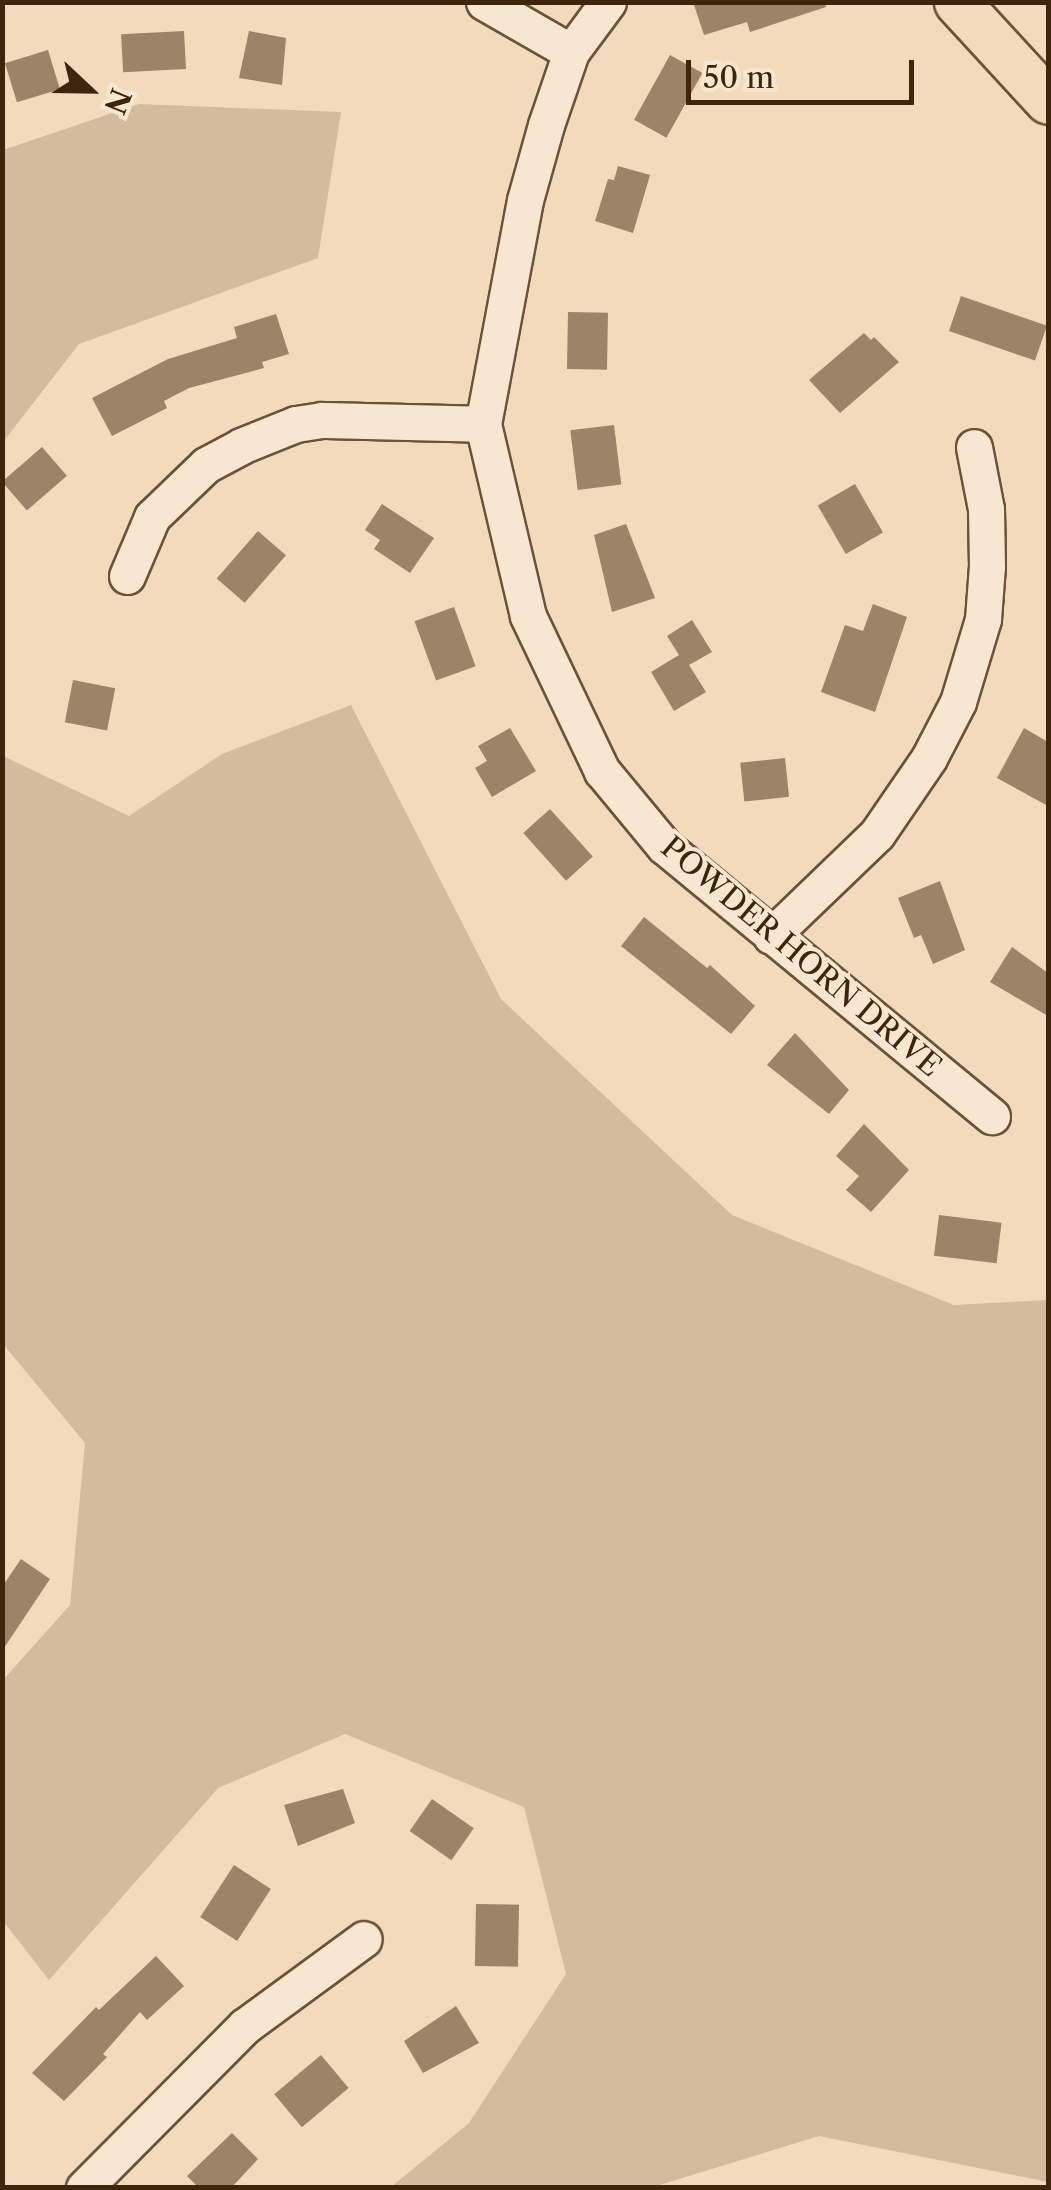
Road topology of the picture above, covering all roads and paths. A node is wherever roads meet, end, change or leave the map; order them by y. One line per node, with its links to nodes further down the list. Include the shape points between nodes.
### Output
1 (484, 2): 4 (street)
2 (608, 2): 4 (street, POWDER HORN DRIVE)
3 (963, 4): 5 (main road)
4 (570, 52): 6 (street, POWDER HORN DRIVE, via 525,200)
5 (1048, 101)
6 (482, 424): 8 (street, via 322,420 241,446 206,465 152,517); 9 (street, POWDER HORN DRIVE, via 528,616 602,771 664,846)
7 (974, 447): 9 (street, via 988,566 974,660 958,702 876,834)
8 (127, 576)
9 (771, 936): 10 (street, POWDER HORN DRIVE)
10 (992, 1116)
11 (364, 1939): 12 (street, via 245,2026)
12 (84, 2188)

